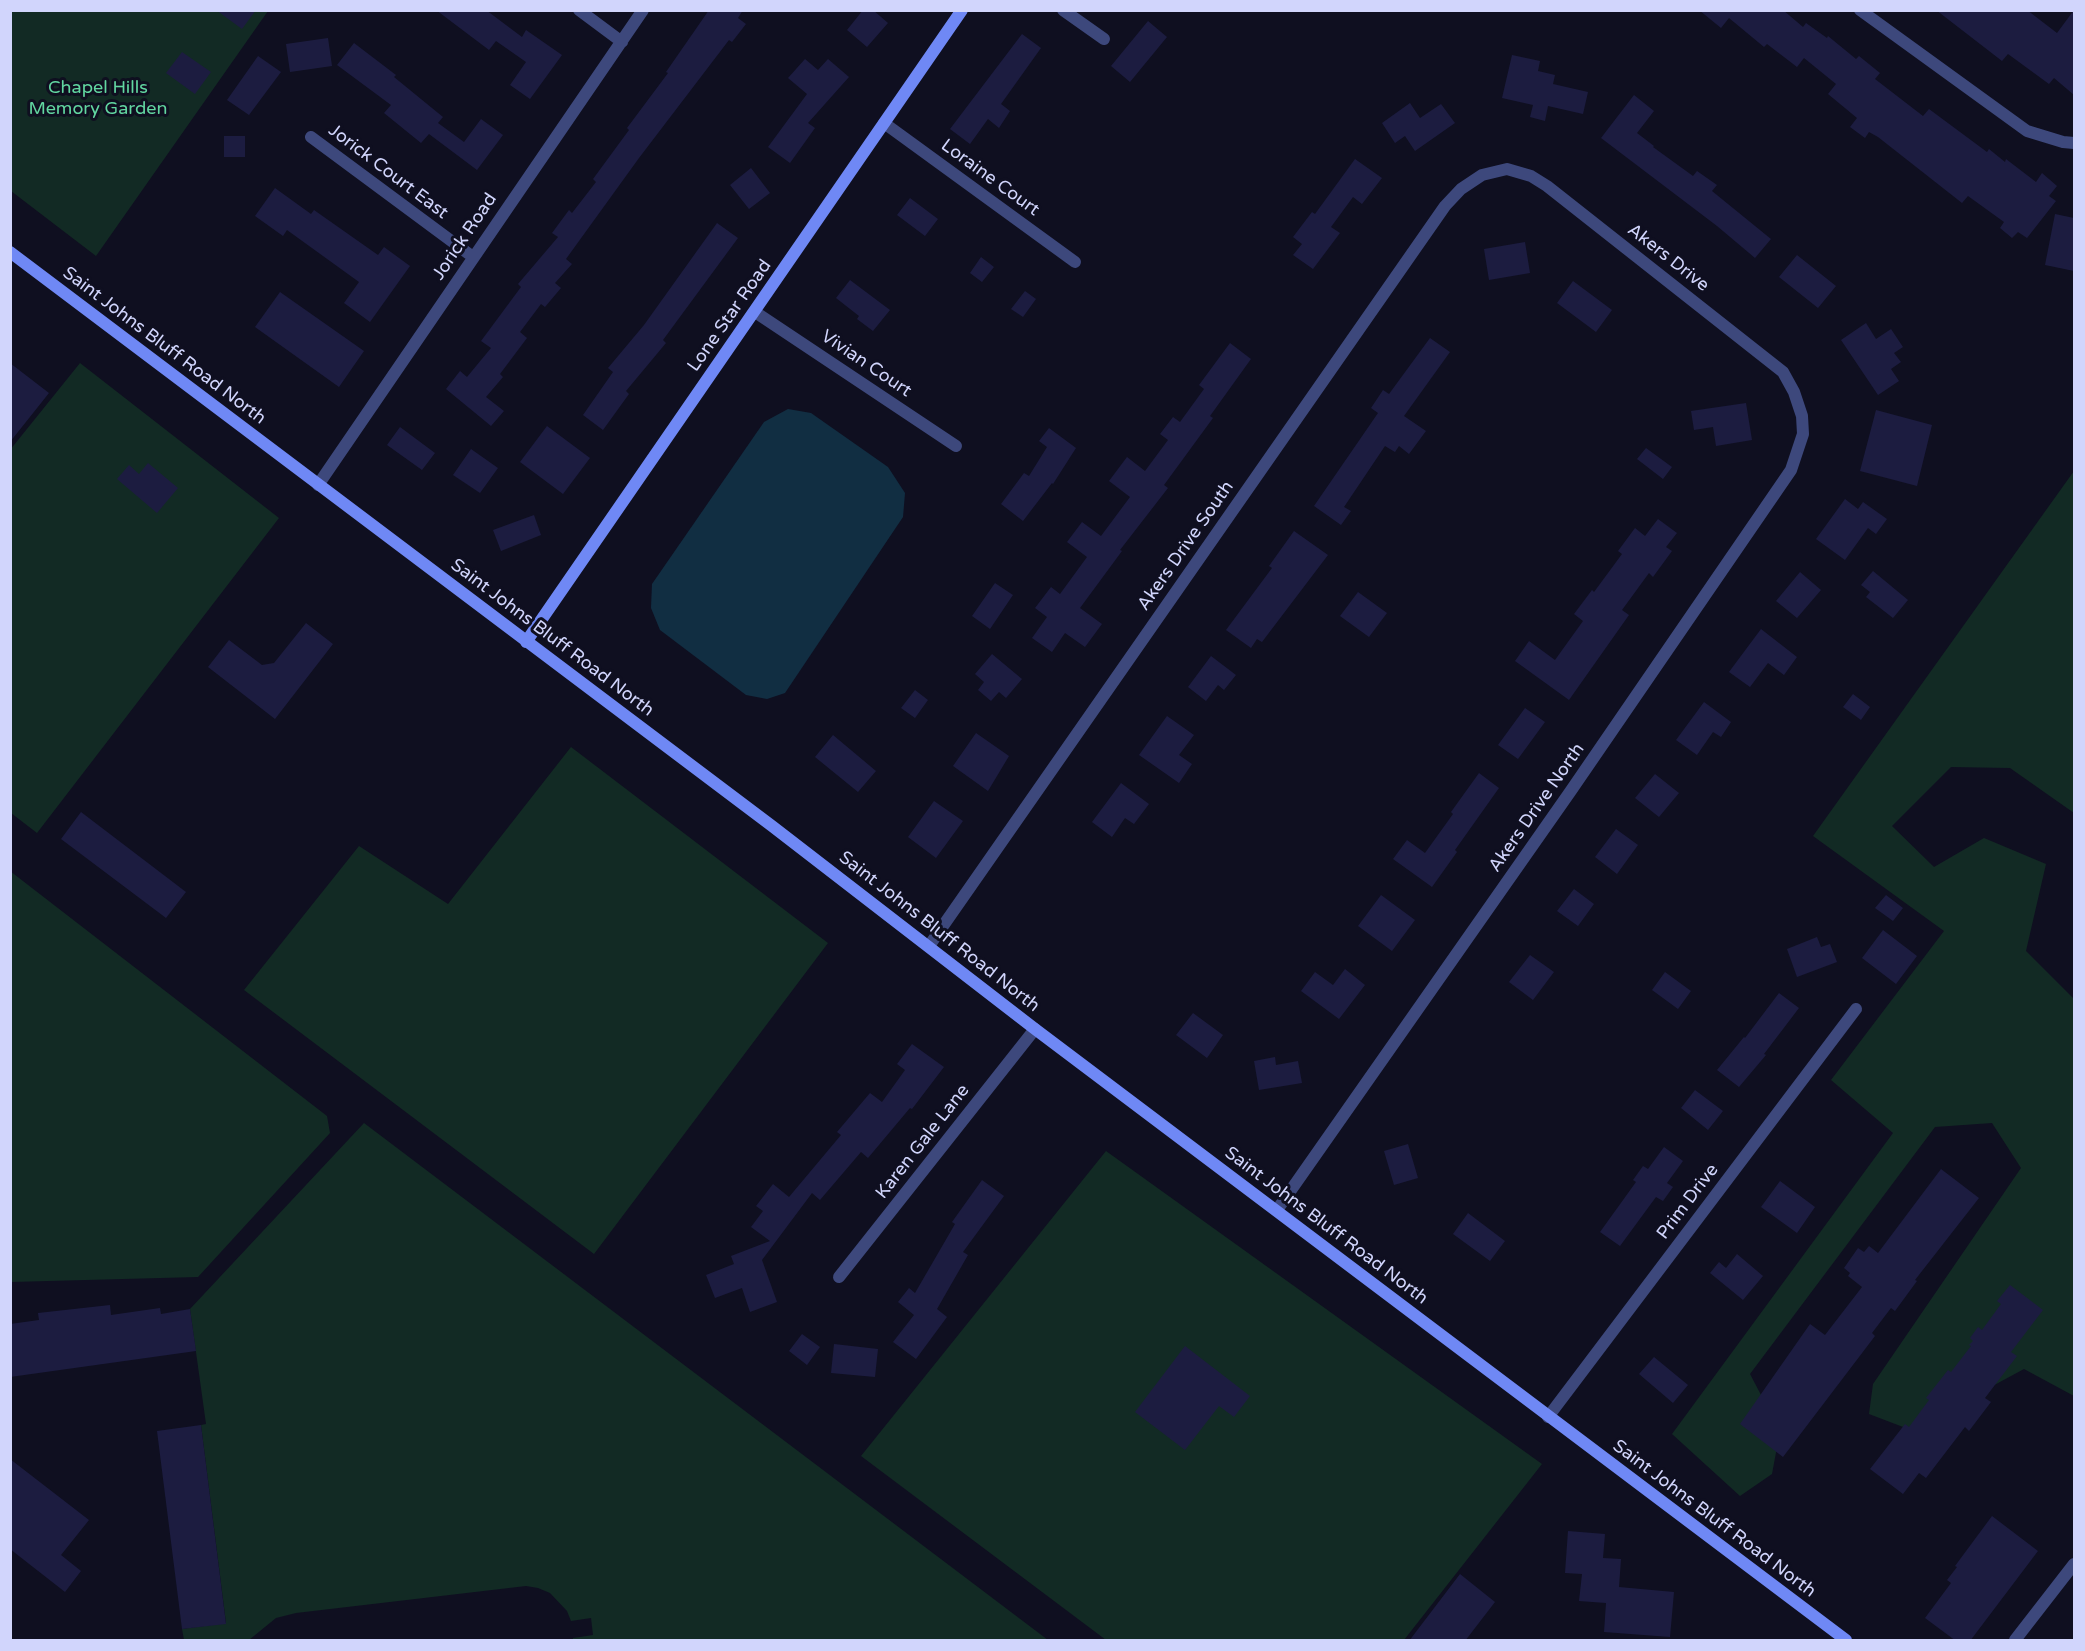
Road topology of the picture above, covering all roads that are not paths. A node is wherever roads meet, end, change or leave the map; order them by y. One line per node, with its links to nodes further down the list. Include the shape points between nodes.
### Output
1 (579, 10): 7 (street)
2 (643, 10): 7 (street, Jorick Road)
3 (962, 10): 8 (main road, Lone Star Road)
4 (1063, 10): 6 (street)
5 (1860, 10): 10 (street, via 2027,131)
6 (1104, 39)
7 (622, 42): 13 (street, Jorick Road)
8 (884, 123): 14 (street, Loraine Court); 15 (main road, Lone Star Road)
9 (311, 137): 13 (street, Jorick Court East)
10 (2074, 143)
11 (1482, 175): 16 (street, Akers Drive, via 1507,169 1520,171 1547,186 1783,372); 20 (street, Akers Drive South, via 1445,206)
12 (10, 252): 18 (main road, Saint Johns Bluff Road North)
13 (473, 257): 18 (street, Jorick Road)
14 (1075, 262)
15 (755, 312): 17 (street, Vivian Court); 19 (main road, Lone Star Road)
16 (1802, 416): 23 (street, Akers Drive North, via 1803,434 1791,470)
17 (956, 446)
18 (318, 485): 19 (main road, Saint Johns Bluff Road North)
19 (526, 642): 20 (main road, Saint Johns Bluff Road North)
20 (929, 946): 22 (main road, Saint Johns Bluff Road North)
21 (1856, 1009): 25 (street, Prim Drive)
22 (1035, 1029): 23 (main road, Saint Johns Bluff Road North); 24 (street, Karen Gale Lane)
23 (1277, 1210): 25 (main road, Saint Johns Bluff Road North)
24 (839, 1276)
25 (1548, 1417): 27 (main road, Saint Johns Bluff Road North)
26 (2074, 1564): 28 (street)
27 (1846, 1641)
28 (2015, 1641)

